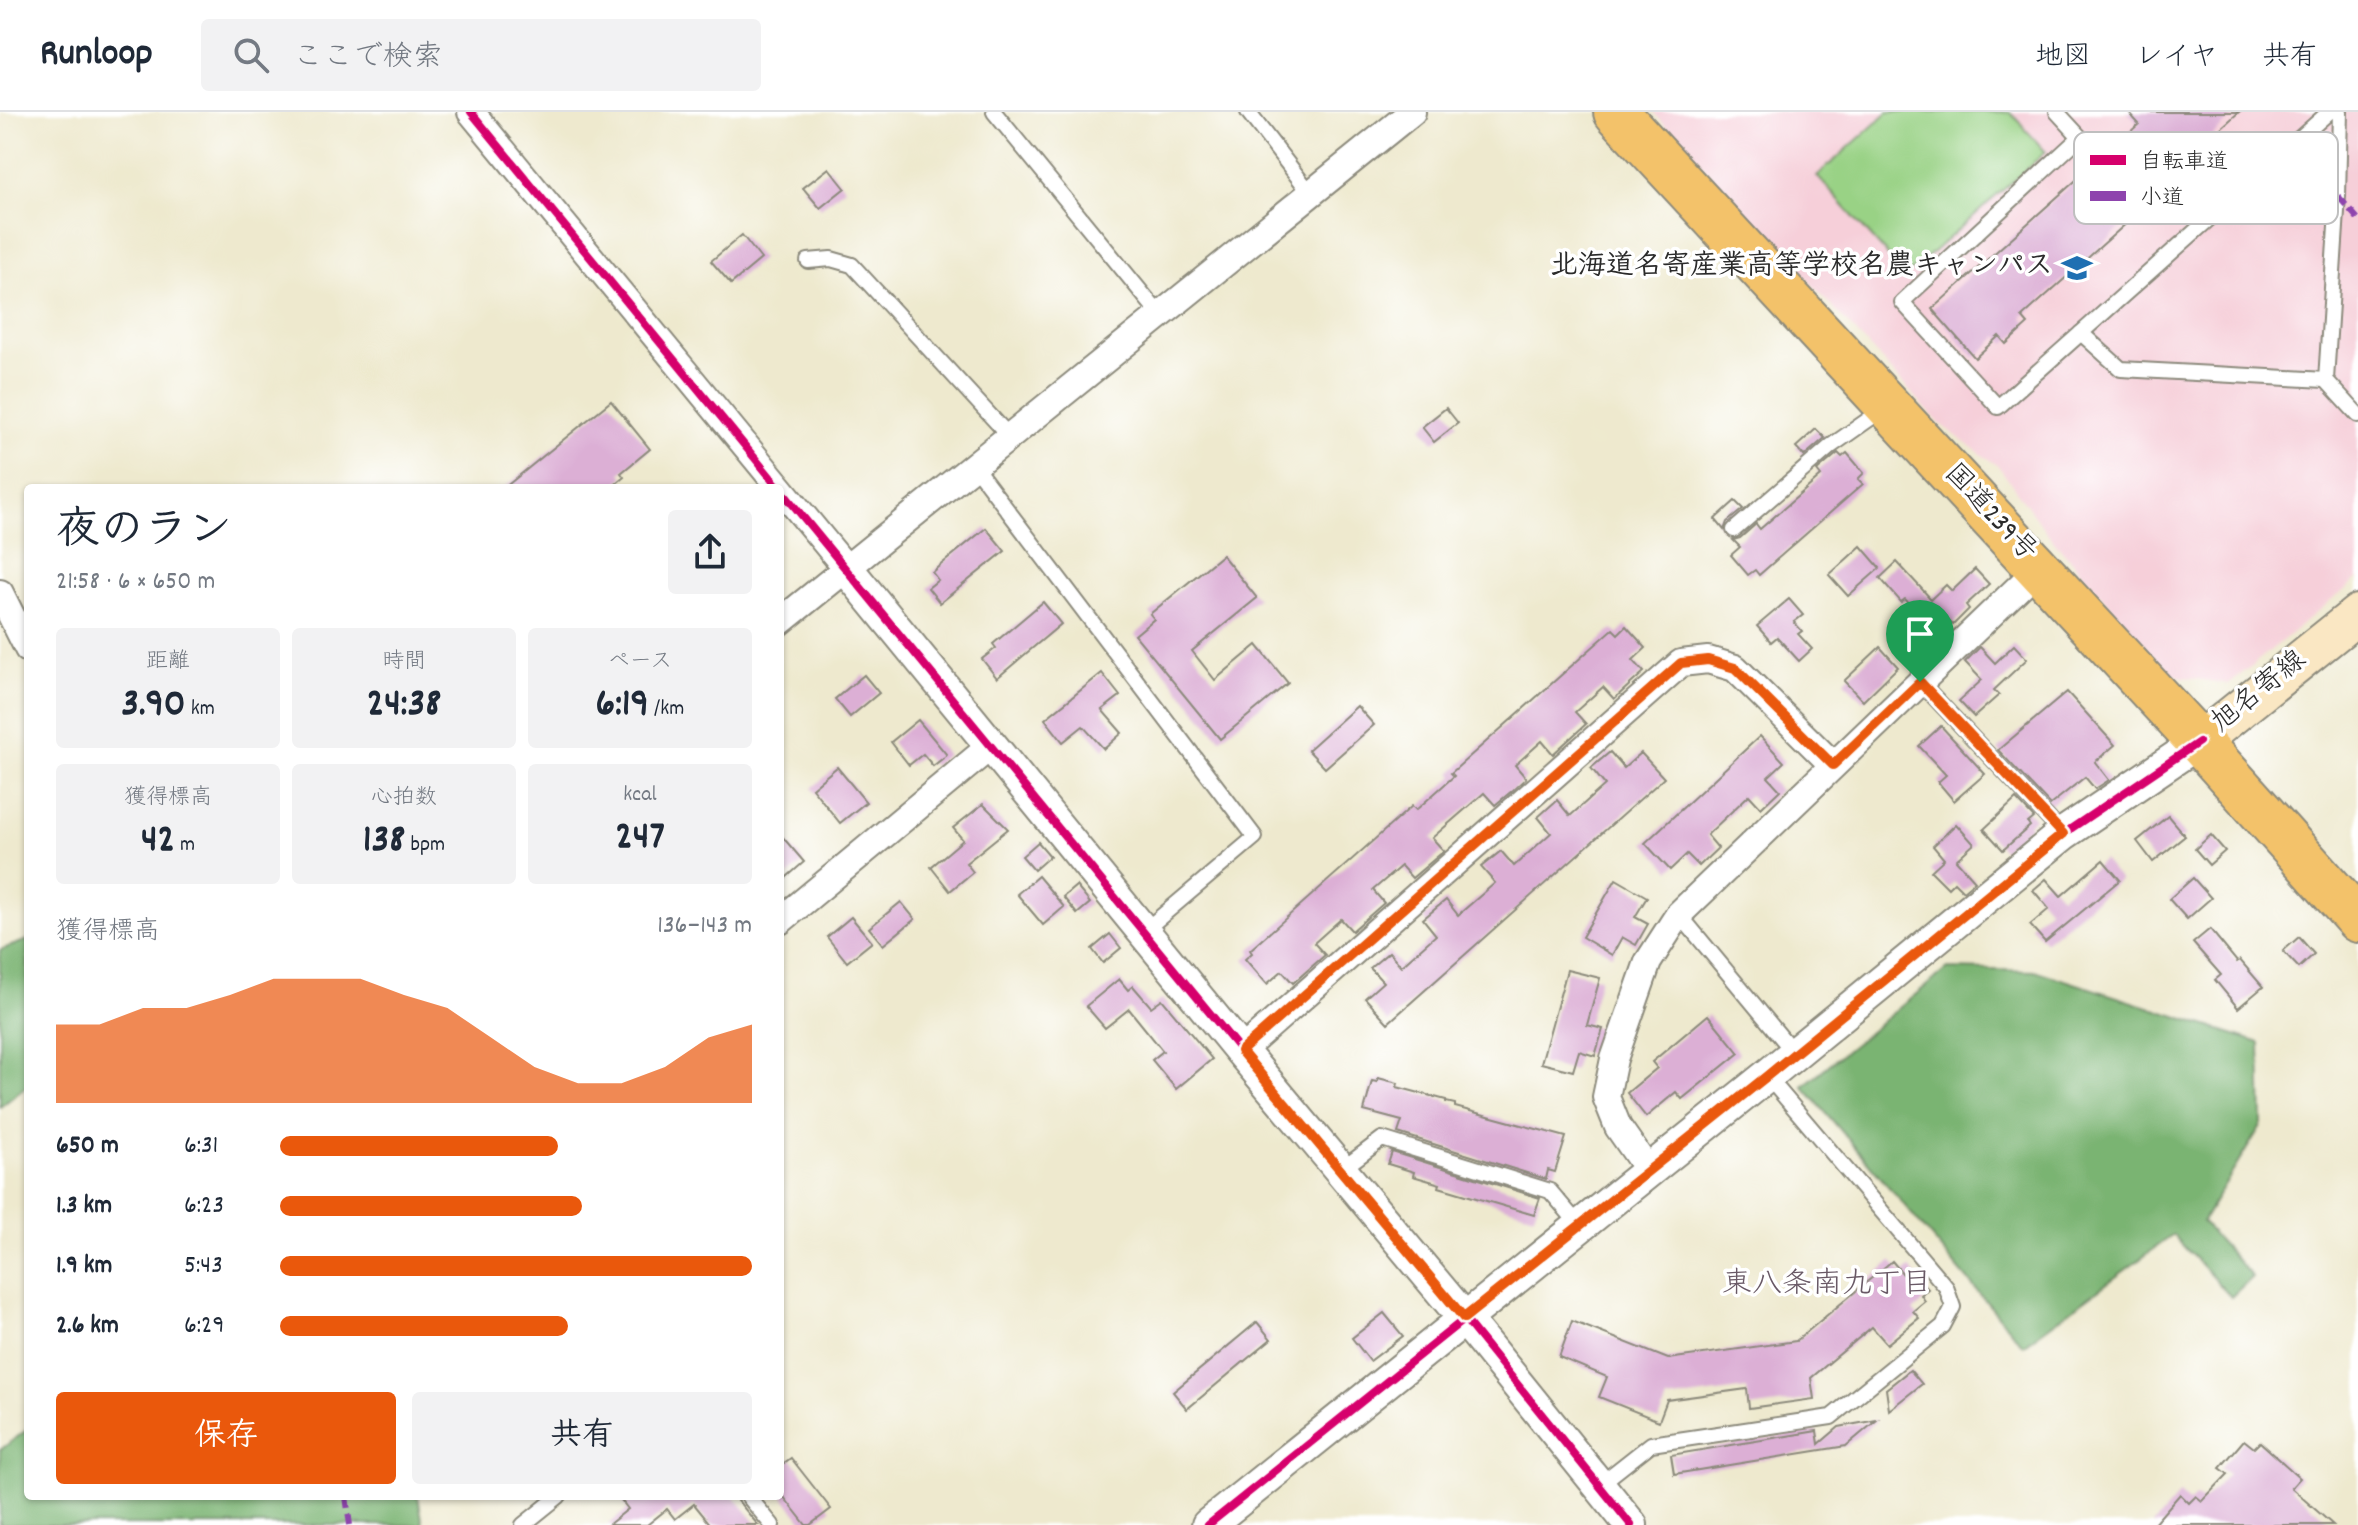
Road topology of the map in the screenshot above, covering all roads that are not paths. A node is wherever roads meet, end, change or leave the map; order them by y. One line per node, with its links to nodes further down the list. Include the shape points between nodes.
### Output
1 (471, 112): 24 (street)
2 (994, 112): 17 (lane)
3 (1248, 112): 12 (lane)
4 (1412, 112): 12 (street)
5 (1616, 112): 20 (highway, 国道239号)
6 (2057, 112): 9 (lane)
7 (2329, 112): 10 (lane)
8 (2340, 112): 13 (lane)
9 (2075, 132)
10 (2307, 132)
11 (2074, 143): 18 (lane, via 1902,302 1998,407)
12 (1311, 194): 17 (street)
13 (2338, 196)
14 (2203, 224): 18 (lane)
15 (2336, 224): 19 (lane)
16 (808, 261): 22 (lane, via 831,259 852,265)
17 (1160, 315): 22 (street)
18 (2081, 333): 19 (lane, via 2121,369)
19 (2326, 380): 21 (lane)
20 (1888, 406): 26 (lane, via 1831,446); 27 (highway, 国道239号)
21 (2358, 415)
22 (1010, 437): 23 (street)
23 (974, 466): 28 (street); 41 (lane, via 1255,837)
24 (777, 484)
25 (784, 492): 28 (street)
26 (1734, 530)
27 (2039, 568): 33 (street); 34 (highway, 国道239号)
28 (847, 569): 31 (street); 35 (street)
29 (0, 593): 32 (street)
30 (2358, 614): 34 (main road, 旭名寄線)
31 (784, 619)
32 (24, 642)
33 (1920, 682): 36 (street); 37 (lane)
34 (2199, 742): 37 (street); 40 (highway, 国道239号)
35 (992, 745): 39 (street); 41 (street)
36 (1833, 765): 38 (street); 42 (street, via 1735,668 1708,660 1681,663)
37 (2063, 834): 43 (street)
38 (1679, 914): 43 (lane); 46 (street, via 1648,962 1606,1097 1618,1127)
39 (784, 918)
40 (2358, 920)
41 (1144, 931): 42 (street)
42 (1241, 1051): 45 (street)
43 (1795, 1054): 44 (street)
44 (1767, 1076): 46 (street); 49 (lane, via 1946,1287 1953,1307 1943,1326 1831,1417 1651,1444)
45 (1341, 1170): 47 (lane, via 1382,1139 1550,1191); 48 (street)
46 (1648, 1170): 47 (street)
47 (1579, 1225): 48 (street)
48 (1464, 1318): 49 (street); 54 (street)
49 (1599, 1485): 55 (street)
50 (554, 1500): 52 (lane)
51 (751, 1500): 53 (lane)
52 (523, 1525)
53 (772, 1525)
54 (1208, 1525)
55 (1631, 1525)

